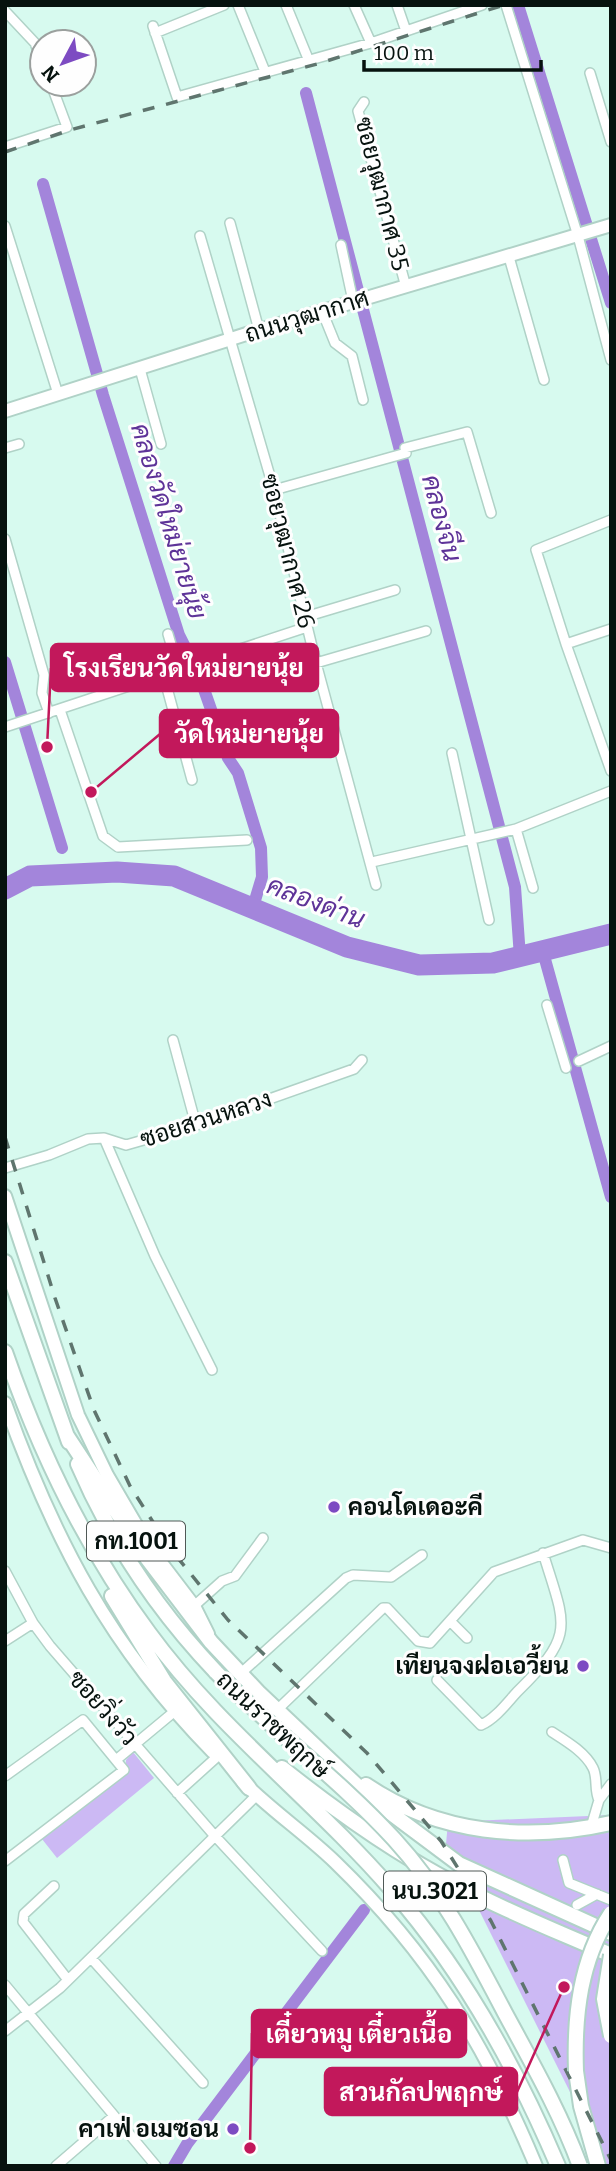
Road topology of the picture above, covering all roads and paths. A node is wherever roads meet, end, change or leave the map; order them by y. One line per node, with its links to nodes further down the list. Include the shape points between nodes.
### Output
1 (224, 5): 8 (street)
2 (238, 5): 15 (street)
3 (286, 5): 13 (street)
4 (354, 5): 12 (street)
5 (397, 5): 10 (street)
6 (482, 5): 10 (street)
7 (506, 5): 23 (street)
8 (200, 10): 15 (street, via 154,30 177,97)
9 (5, 11): 11 (street)
10 (406, 31): 12 (street)
11 (28, 36)
12 (371, 43): 13 (street)
13 (309, 61): 15 (street)
14 (590, 73): 18 (street)
15 (267, 74)
16 (56, 98): 19 (street, via 67,127)
17 (364, 102): 27 (street, ซอยวุฒากาศ 35, via 358,111)
18 (611, 142)
19 (5, 147)
20 (230, 223): 30 (street)
21 (611, 225): 23 (main road, ถนนวุฒากาศ)
22 (5, 226): 35 (street)
23 (584, 234): 26 (main road, ถนนวุฒากาศ); 32 (street)
24 (200, 236): 31 (street, ซอยวุฒากาศ 26)
25 (341, 245): 28 (street)
26 (509, 257): 27 (main road, ถนนวุฒากาศ); 34 (street)
27 (407, 287): 28 (main road, ถนนวุฒากาศ)
28 (358, 300): 29 (main road, ถนนวุฒากาศ)
29 (321, 311): 30 (main road, ถนนวุฒากาศ); 36 (street, via 335,343 352,356)
30 (259, 330): 31 (main road, ถนนวุฒากาศ)
31 (231, 339): 33 (main road, ถนนวุฒากาศ); 41 (street, ซอยวุฒากาศ 26)
32 (611, 360)
33 (140, 369): 35 (main road, ถนนวุฒากาศ); 39 (street)
34 (544, 380)
35 (58, 394): 37 (main road, ถนนวุฒากาศ)
36 (363, 400)
37 (5, 411)
38 (19, 444): 40 (street)
39 (161, 444)
40 (5, 447)
41 (274, 490): 42 (street, via 400,454 405,448 469,433); 46 (street, ซอยวุฒากาศ 26)
42 (491, 513)
43 (611, 520): 51 (street, via 536,550)
44 (5, 539): 56 (street, via 44,675 42,693)
45 (395, 590): 46 (street)
46 (304, 617): 47 (street, ซอยวุฒากาศ 26)
47 (307, 627): 52 (street, ซอยวุฒากาศ 26); 53 (street)
48 (611, 629): 51 (street)
49 (426, 631): 52 (street)
50 (168, 634): 53 (street)
51 (566, 644): 59 (street)
52 (316, 663): 65 (street, ซอยวุฒากาศ 26)
53 (184, 670): 54 (street)
54 (164, 677): 55 (street); 60 (street)
55 (60, 710): 56 (street); 63 (street, via 103,836 111,844)
56 (49, 713): 57 (street)
57 (5, 727)
58 (452, 753): 64 (street)
59 (611, 771)
60 (192, 780)
61 (611, 791): 62 (street)
62 (516, 829): 64 (street); 67 (street)
63 (247, 840)
64 (473, 841): 65 (street); 68 (street)
65 (372, 862): 66 (street, ซอยวุฒากาศ 26)
66 (376, 885)
67 (533, 888)
68 (489, 920)
69 (547, 1005): 74 (street)
70 (173, 1040): 75 (street)
71 (610, 1047): 73 (street)
72 (362, 1060): 75 (street, ซอยสวนหลวง, via 354,1069)
73 (579, 1061)
74 (566, 1068)
75 (196, 1125): 76 (street, ซอยสวนหลวง, via 126,1144)
76 (104, 1138): 77 (street, ซอยสวนหลวง, via 88,1139); 81 (street, via 155,1256)
77 (5, 1168)
78 (5, 1196): 90 (main road, ถนนราชพฤกษ์, via 78,1415 149,1547)
79 (7, 1268): 83 (main road, ถนนราชพฤกษ์ / นบ.3021)
80 (5, 1352): 84 (main road, ถนนราชพฤกษ์ / นบ.3021)
81 (212, 1370)
82 (5, 1403): 99 (main road, นบ.3021, via 65,1551 131,1656)
83 (67, 1436): 95 (main road, กท.1001, via 147,1558); 136 (main road, ถนนราชพฤกษ์ / นบ.3021, bridge, via 123,1551 170,1619 216,1672 377,1821 419,1868 477,1961 548,2092)
84 (71, 1514): 100 (main road, ถนนราชพฤกษ์ / นบ.3021, via 150,1636); 108 (main road, via 124,1617 164,1681)
85 (263, 1538): 90 (street, via 235,1576 222,1581)
86 (611, 1548): 87 (street, via 583,1540)
87 (543, 1553): 91 (street, via 494,1572); 97 (street, via 561,1620 560,1641 541,1669 481,1725)
88 (422, 1555): 96 (street, via 391,1577 346,1578)
89 (5, 1571): 92 (street, ซอยวิ่งวัว)
90 (194, 1606): 95 (main road, ถนนราชพฤกษ์)
91 (450, 1620): 93 (street); 98 (street, via 424,1644 383,1608)
92 (33, 1623): 94 (street); 102 (street, ซอยวิ่งวัว)
93 (467, 1639)
94 (5, 1641)
95 (211, 1642): 96 (main road, กท.1001)
96 (240, 1674): 98 (main road, กท.1001)
97 (437, 1680)
98 (277, 1710): 103 (main road, กท.1001)
99 (175, 1711): 102 (street); 104 (main road, นบ.3021)
100 (219, 1716): 123 (main road, via 310,1791 420,1865); 135 (main road, ถนนราชพฤกษ์ / นบ.3021, via 352,1847 434,1942 525,2089)
101 (552, 1732): 110 (street, via 575,1747 594,1770)
102 (135, 1745): 105 (street); 109 (street, ซอยวิ่งวัว)
103 (318, 1748): 112 (main road, via 379,1793 448,1823 531,1833); 121 (main road, กท.1001, via 387,1812 451,1858)
104 (218, 1756): 108 (main road, นบ.3021); 109 (street)
105 (116, 1760): 106 (street, via 83,1720); 115 (street, via 124,1770)
106 (5, 1776)
107 (611, 1784): 110 (street)
108 (253, 1792): 113 (street); 134 (main road, นบ.3021, via 334,1861 418,1952 494,2069)
109 (177, 1793): 113 (street, ซอยวิ่งวัว)
110 (599, 1801): 112 (street)
111 (611, 1823): 112 (main road)
112 (591, 1827)
113 (214, 1835): 122 (street, ซอยวิ่งวัว); 124 (street)
114 (563, 1860): 117 (street, via 569,1883)
115 (5, 1861)
116 (54, 1886): 125 (street, via 24,1914 23,1922)
117 (597, 1894): 118 (street); 119 (street)
118 (611, 1900)
119 (577, 1905)
120 (611, 1913): 137 (main road, bridge, via 587,1962 575,2033 581,2106)
121 (611, 1933)
122 (322, 1951)
123 (611, 1955): 129 (main road, bridge, via 604,1998)
124 (90, 1958): 125 (street); 130 (street)
125 (68, 1980): 127 (street)
126 (5, 1984): 127 (street)
127 (27, 2014): 128 (street); 131 (street)
128 (5, 2031)
129 (611, 2036)
130 (203, 2083)
131 (114, 2116): 132 (street); 133 (street)
132 (59, 2165)
133 (156, 2166)
134 (537, 2166)
135 (558, 2166)
136 (580, 2166)
137 (598, 2166)

